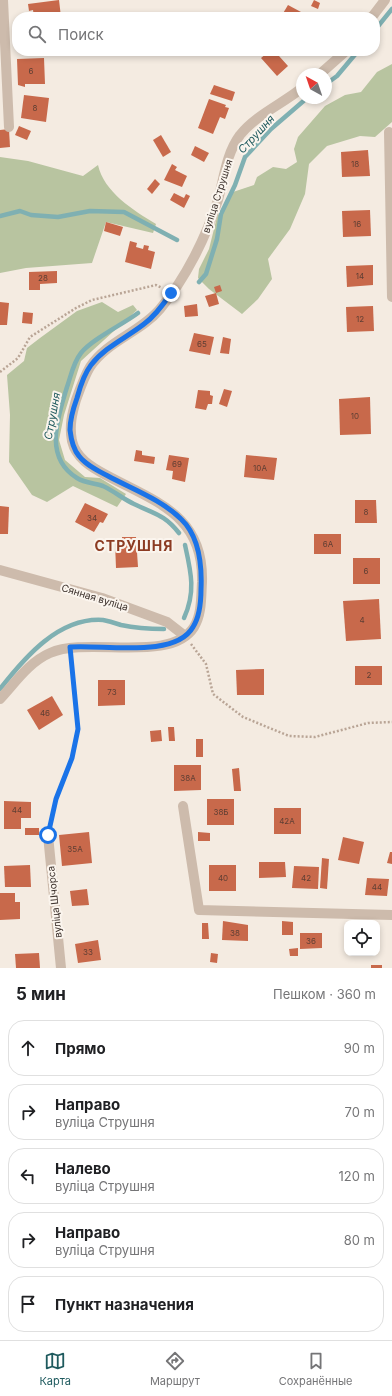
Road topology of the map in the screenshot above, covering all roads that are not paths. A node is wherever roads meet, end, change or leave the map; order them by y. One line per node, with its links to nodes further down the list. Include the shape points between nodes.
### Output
1 (3, 0): 7 (street)
2 (385, 0): 3 (street)
3 (376, 12)
4 (340, 56): 5 (street)
5 (327, 68)
6 (296, 92): 11 (street, вуліца Струшня, via 258,118 241,134 232,150 204,235 171,293 160,310 91,365 81,384 71,415 72,443 78,456 90,466 168,508 182,519 190,532 198,549 202,574 201,602 193,628)
7 (9, 127)
8 (389, 132): 9 (street)
9 (392, 297)
10 (0, 570): 11 (street, Сянная вуліца, via 109,600 167,622)
11 (185, 636): 12 (street, вуліца Струшня, via 170,644 150,647 84,646 49,653 34,662)
12 (0, 699)
13 (183, 806): 15 (street, via 199,910)
14 (48, 835): 16 (street, вуліца Шчорса)
15 (392, 915)
16 (61, 968)

